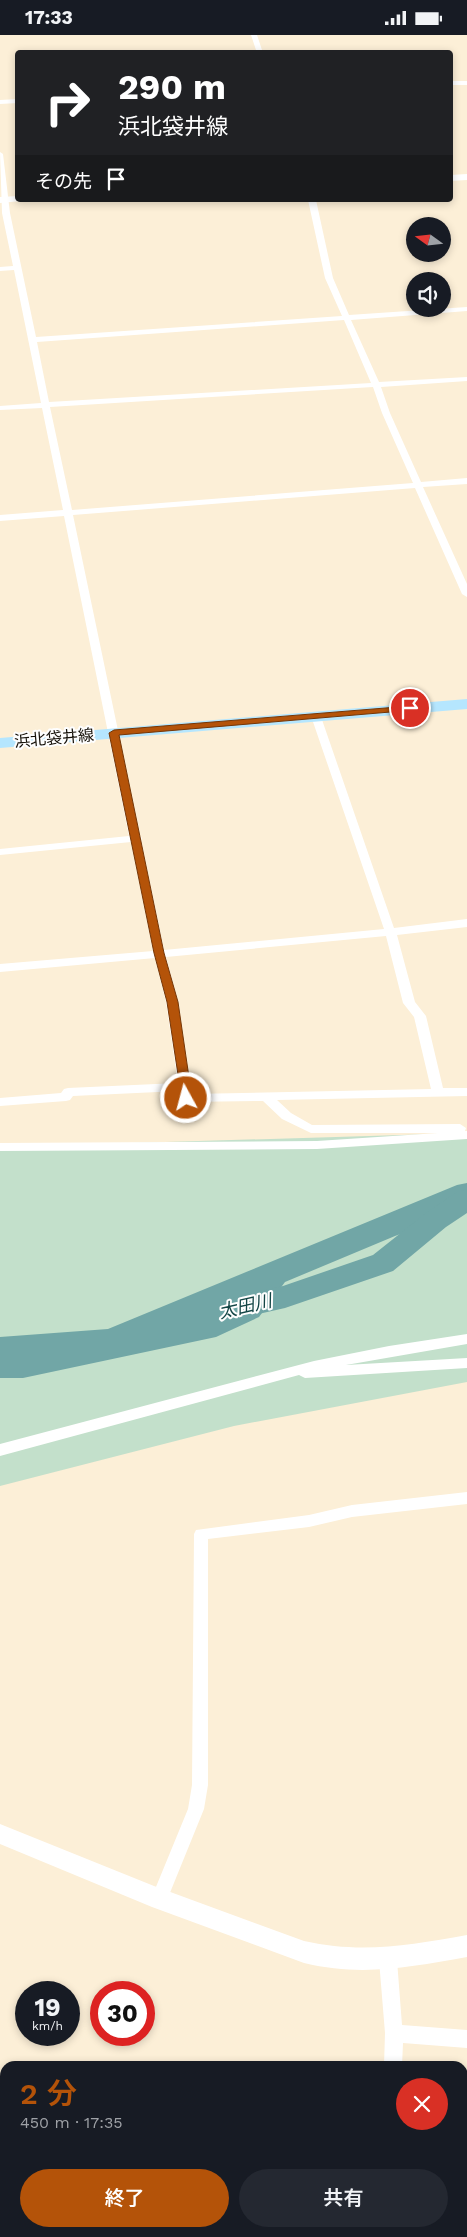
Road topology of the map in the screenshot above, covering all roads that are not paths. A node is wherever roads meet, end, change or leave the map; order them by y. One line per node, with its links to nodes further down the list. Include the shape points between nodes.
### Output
1 (254, 35): 2 (street)
2 (259, 50)
3 (453, 83): 4 (street)
4 (467, 83)
5 (15, 101): 6 (street)
6 (0, 102)
7 (0, 154): 11 (street)
8 (467, 177): 9 (street)
9 (453, 178)
10 (15, 199): 11 (street)
11 (2, 200): 13 (street)
12 (312, 202): 16 (street, via 329,278)
13 (18, 268): 14 (street); 17 (street)
14 (0, 269)
15 (467, 309): 16 (street)
16 (346, 318): 17 (street); 19 (street)
17 (32, 340): 20 (street)
18 (467, 379): 19 (street)
19 (376, 384): 20 (street); 23 (street)
20 (46, 406): 21 (street); 24 (street)
21 (0, 408)
22 (467, 481): 23 (street)
23 (418, 485): 24 (street); 26 (street)
24 (68, 513): 25 (street); 29 (street)
25 (0, 518)
26 (467, 594)
27 (467, 703): 28 (main road, 浜北袋井線)
28 (316, 717): 29 (main road, 浜北袋井線); 34 (street)
29 (114, 733): 30 (main road, 浜北袋井線); 31 (street)
30 (0, 743)
31 (137, 839): 32 (street); 35 (street)
32 (0, 852)
33 (467, 923): 34 (street)
34 (390, 931): 35 (street); 38 (street, via 409,1003 420,1016)
35 (159, 953): 36 (street); 37 (street, via 172,1002)
36 (0, 968)
37 (185, 1087): 40 (street, via 186,1098); 41 (street, via 68,1092 66,1097)
38 (438, 1092): 39 (street); 40 (street)
39 (467, 1092)
40 (266, 1097): 42 (street, via 294,1122 311,1129)
41 (0, 1102)
42 (467, 1127)
43 (467, 1135): 44 (street, via 317,1145)
44 (0, 1147)
45 (467, 1339): 47 (street, via 389,1351)
46 (467, 1363): 47 (street)
47 (293, 1373): 48 (street)
48 (0, 1450)
49 (467, 1499): 51 (street, via 352,1511 309,1521 201,1534 200,1785 196,1809)
50 (0, 1834): 51 (street)
51 (159, 1899): 53 (street, via 328,1959 355,1962)
52 (467, 1946): 53 (street)
53 (388, 1960): 54 (street)
54 (394, 2033): 55 (street); 56 (street)
55 (467, 2039)
56 (393, 2061)

